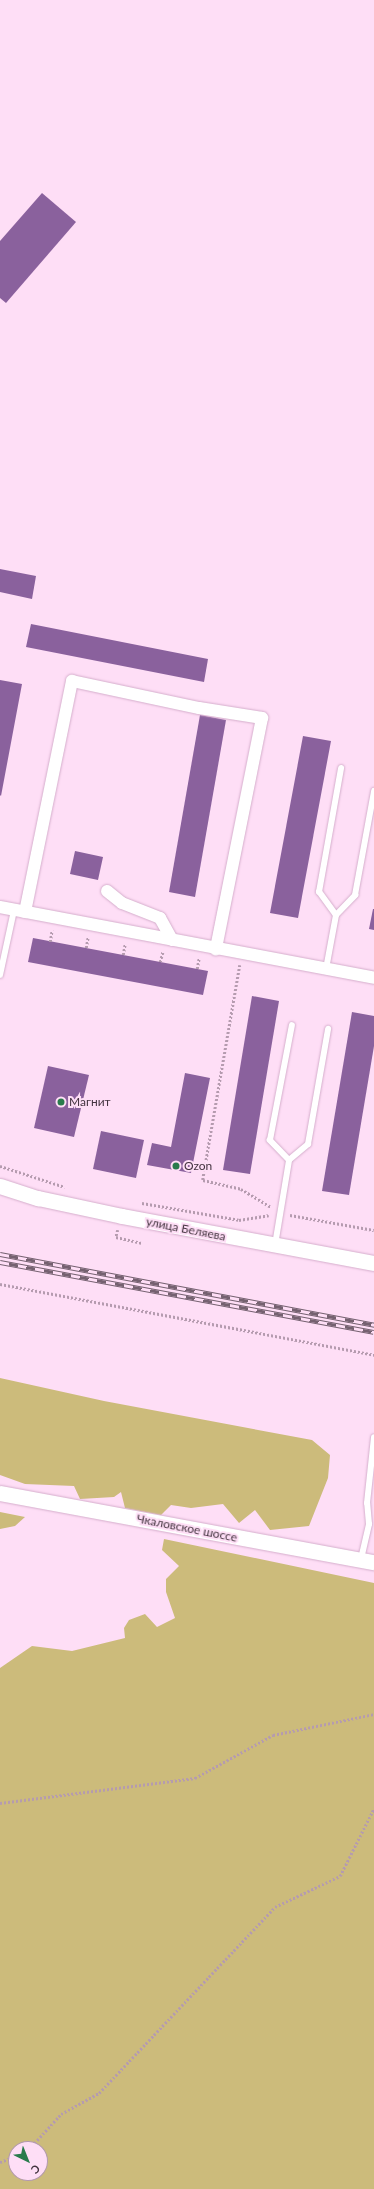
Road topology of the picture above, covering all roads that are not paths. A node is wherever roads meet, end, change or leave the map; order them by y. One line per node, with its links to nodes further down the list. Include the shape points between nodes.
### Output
1 (341, 768): 6 (lane, via 319,892)
2 (374, 791): 6 (lane, via 354,895)
3 (107, 891): 7 (street, via 122,902 160,918)
4 (0, 907): 5 (street)
5 (20, 911): 7 (street); 8 (street, via 72,681 199,708 262,718); 10 (lane)
6 (336, 915): 9 (lane)
7 (172, 940): 8 (street)
8 (216, 948): 9 (street)
9 (326, 969): 11 (street)
10 (0, 975)
11 (374, 978)
12 (292, 1025): 14 (lane, via 270,1140)
13 (328, 1029): 14 (lane, via 308,1144)
14 (289, 1160): 16 (lane)
15 (0, 1186): 16 (street, улица Беляева, via 38,1198)
16 (275, 1246): 17 (street, улица Беляева)
17 (374, 1263)
18 (374, 1437): 20 (lane, via 367,1504)
19 (0, 1493): 20 (street, Чкаловское шоссе)
20 (367, 1561)

